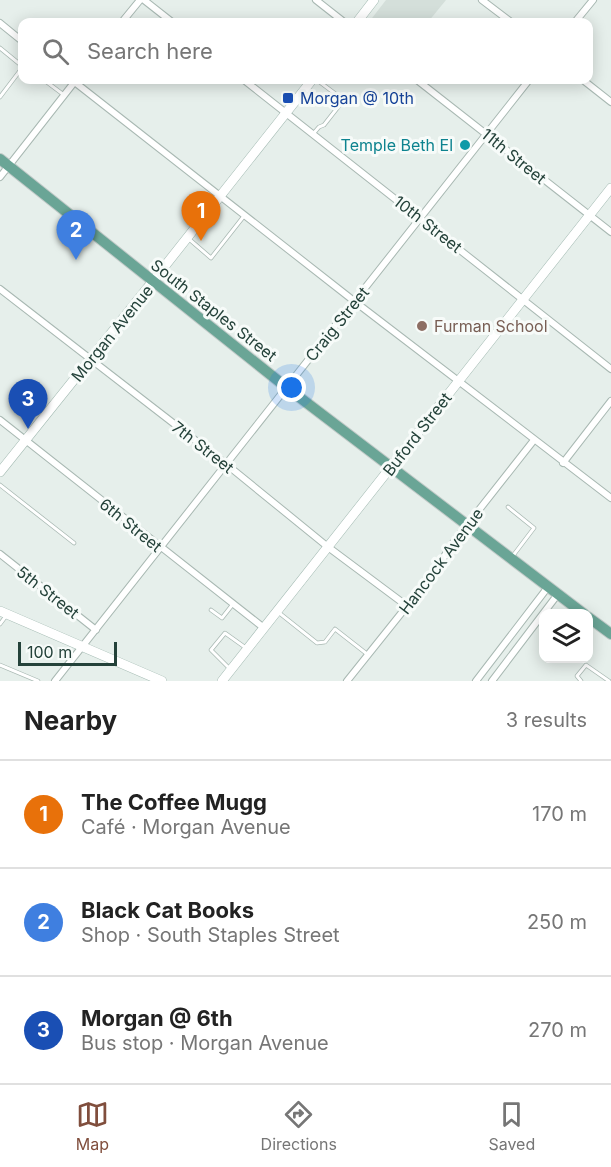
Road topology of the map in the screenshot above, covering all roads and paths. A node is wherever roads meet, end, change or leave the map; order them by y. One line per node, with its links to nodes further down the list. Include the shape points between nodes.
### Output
1 (142, 0): 6 (street); 7 (street)
2 (316, 0): 8 (street)
3 (374, 0): 9 (main road)
4 (482, 0): 10 (street)
5 (593, 0): 11 (street)
6 (126, 18)
7 (167, 18)
8 (339, 18)
9 (360, 18)
10 (506, 18)
11 (578, 18)
12 (0, 23): 13 (street)
13 (18, 37)
14 (0, 48): 15 (lane)
15 (18, 64)
16 (18, 72): 27 (lane)
17 (49, 84): 26 (lane)
18 (72, 84): 26 (street)
19 (80, 84): 35 (street)
20 (249, 84): 29 (street, 10th Street)
21 (309, 84): 29 (main road, Morgan Avenue)
22 (322, 84): 30 (lane, via 342,102)
23 (422, 84): 31 (street, 11th Street)
24 (526, 84): 31 (street, Craig Street)
25 (587, 84): 28 (street)
26 (64, 95): 32 (street)
27 (0, 97)
28 (611, 102)
29 (286, 112): 30 (street, 10th Street); 35 (main road, Morgan Avenue)
30 (314, 134): 38 (street, 10th Street)
31 (487, 134): 37 (street, 11th Street); 38 (street, Craig Street)
32 (4, 163): 33 (street); 41 (main road, South Staples Street)
33 (0, 177)
34 (611, 188): 37 (main road, Buford Street)
35 (220, 196): 36 (street); 40 (main road, Morgan Avenue)
36 (245, 215): 40 (lane, via 211,258); 44 (street)
37 (589, 215): 39 (street, 11th Street); 43 (main road, Buford Street)
38 (421, 219): 43 (street, 10th Street); 44 (street, Craig Street)
39 (611, 232)
40 (187, 238): 41 (main road, Morgan Avenue)
41 (153, 281): 45 (main road, Morgan Avenue); 48 (main road, South Staples Street)
42 (0, 289): 45 (street, 7th Street)
43 (524, 299): 46 (street, 10th Street); 47 (main road, Buford Street)
44 (354, 301): 47 (street); 48 (street, Craig Street)
45 (91, 360): 51 (main road, Morgan Avenue); 54 (street, 7th Street)
46 (611, 369)
47 (458, 382): 52 (street); 55 (main road, Buford Street)
48 (286, 387): 54 (street, Craig Street); 55 (main road, South Staples Street)
49 (611, 401): 53 (street)
50 (0, 420): 51 (street, 6th Street)
51 (26, 440): 56 (main road, Morgan Avenue); 62 (street, 6th Street)
52 (534, 440): 53 (street); 60 (street, Hancock Avenue)
53 (563, 463): 58 (street)
54 (226, 464): 62 (street, Craig Street); 63 (street, 7th Street)
55 (391, 467): 60 (main road, South Staples Street); 63 (main road, Buford Street)
56 (0, 472)
57 (0, 485): 61 (lane)
58 (611, 498)
59 (508, 507): 65 (lane, via 534,528)
60 (467, 526): 65 (main road, South Staples Street); 69 (street, Hancock Avenue)
61 (74, 543)
62 (160, 547): 68 (street, 6th Street); 77 (street, Craig Street)
63 (328, 547): 69 (street, 7th Street); 72 (main road, Buford Street)
64 (0, 555): 77 (street, 5th Street)
65 (510, 559): 66 (main road, South Staples Street)
66 (548, 587): 67 (main road, South Staples Street); 89 (street)
67 (558, 594): 70 (main road, South Staples Street); 90 (street)
68 (233, 604): 71 (lane, via 222,618); 76 (street, 6th Street)
69 (406, 606): 81 (street, Hancock Avenue)
70 (578, 609)
71 (211, 610)
72 (277, 612): 76 (main road, Buford Street); 81 (lane, via 317,643 325,642 335,630)
73 (4, 613): 75 (lane); 79 (main road)
74 (593, 621): 78 (main road)
75 (0, 624)
76 (264, 628): 80 (main road, Buford Street)
77 (96, 630): 79 (street, Craig Street)
78 (611, 634)
79 (82, 647): 85 (street, Craig Street); 86 (main road)
80 (248, 649): 83 (main road, Buford Street); 83 (lane, via 225,633 211,650)
81 (368, 655): 88 (street, Hancock Avenue)
82 (0, 665): 84 (lane)
83 (231, 670): 87 (main road, Buford Street)
84 (38, 681)
85 (55, 681)
86 (162, 681)
87 (222, 681)
88 (347, 681)
89 (476, 681)
90 (492, 681)
91 (581, 681): 92 (lane, via 577,676 586,665)
92 (609, 681)

